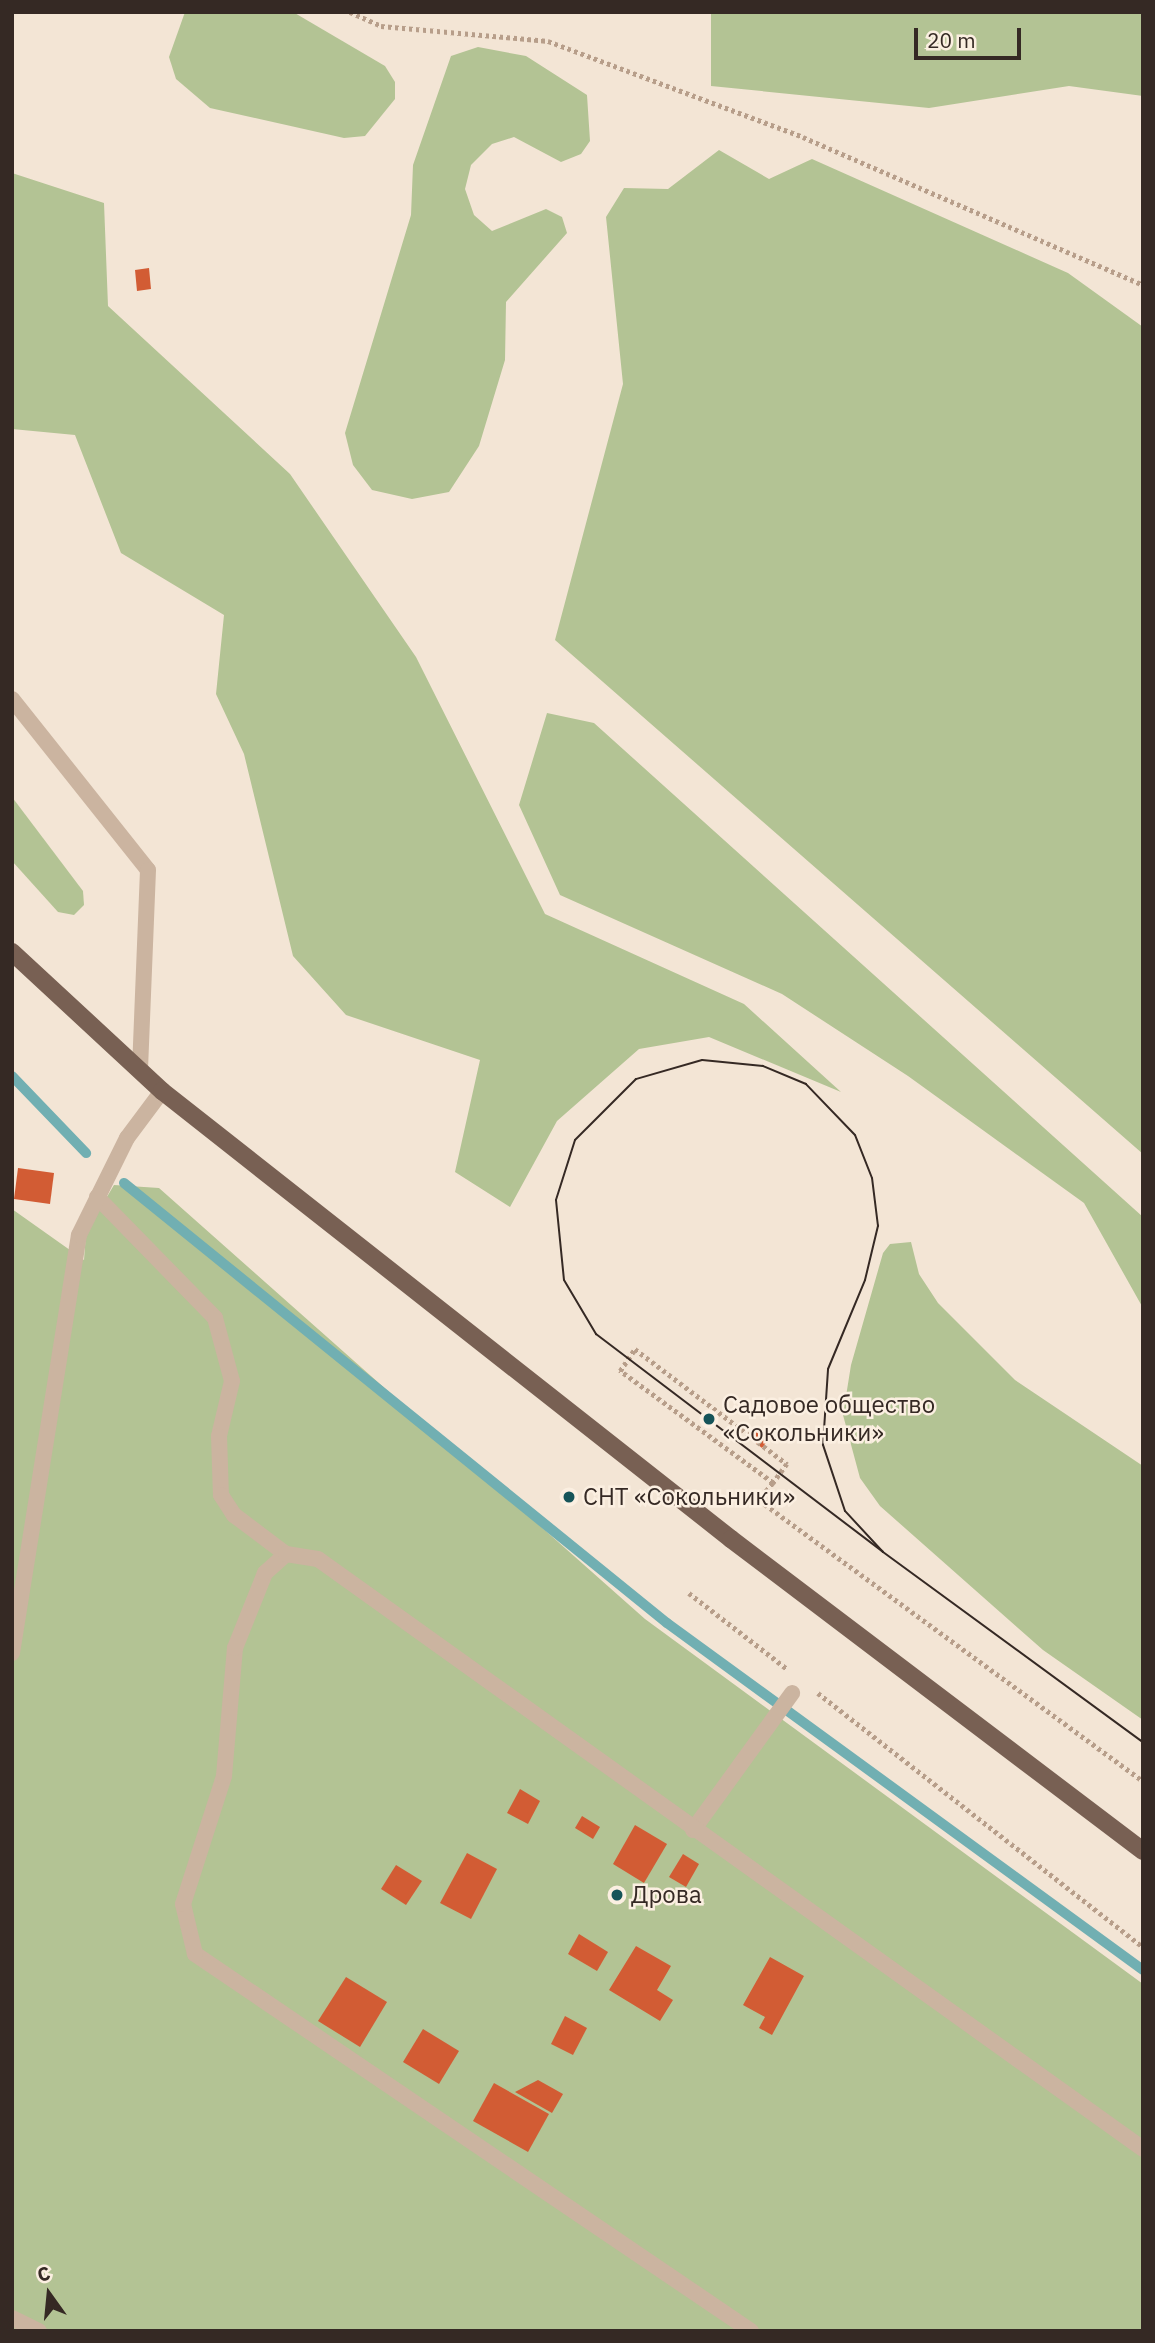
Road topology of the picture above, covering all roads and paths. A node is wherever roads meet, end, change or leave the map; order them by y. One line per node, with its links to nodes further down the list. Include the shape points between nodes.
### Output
1 (350, 12): 2 (path, via 382,26 548,41 803,137)
2 (1143, 285)
3 (12, 699): 5 (lane, via 148,870)
4 (12, 952): 5 (main road)
5 (140, 1070): 6 (main road)
6 (162, 1091): 7 (lane, via 127,1138); 17 (main road, via 731,1539)
7 (97, 1197): 9 (lane, via 215,1318 232,1381 217,1461 221,1495 234,1515); 11 (lane, via 79,1235)
8 (773, 1483): 8 (path, via 620,1371 635,1349 787,1464); 15 (path, via 759,1500)
9 (286, 1554): 16 (lane, via 318,1559); 22 (lane, via 265,1573 235,1648 225,1776 183,1904 195,1954)
10 (689, 1594): 12 (path)
11 (12, 1653)
12 (791, 1672)
13 (813, 1689): 18 (path)
14 (792, 1693): 16 (lane)
15 (1143, 1781)
16 (693, 1830): 19 (lane)
17 (1143, 1852)
18 (1143, 1947)
19 (1143, 2149)
20 (12, 2318): 21 (lane)
21 (39, 2331)
22 (751, 2331)

